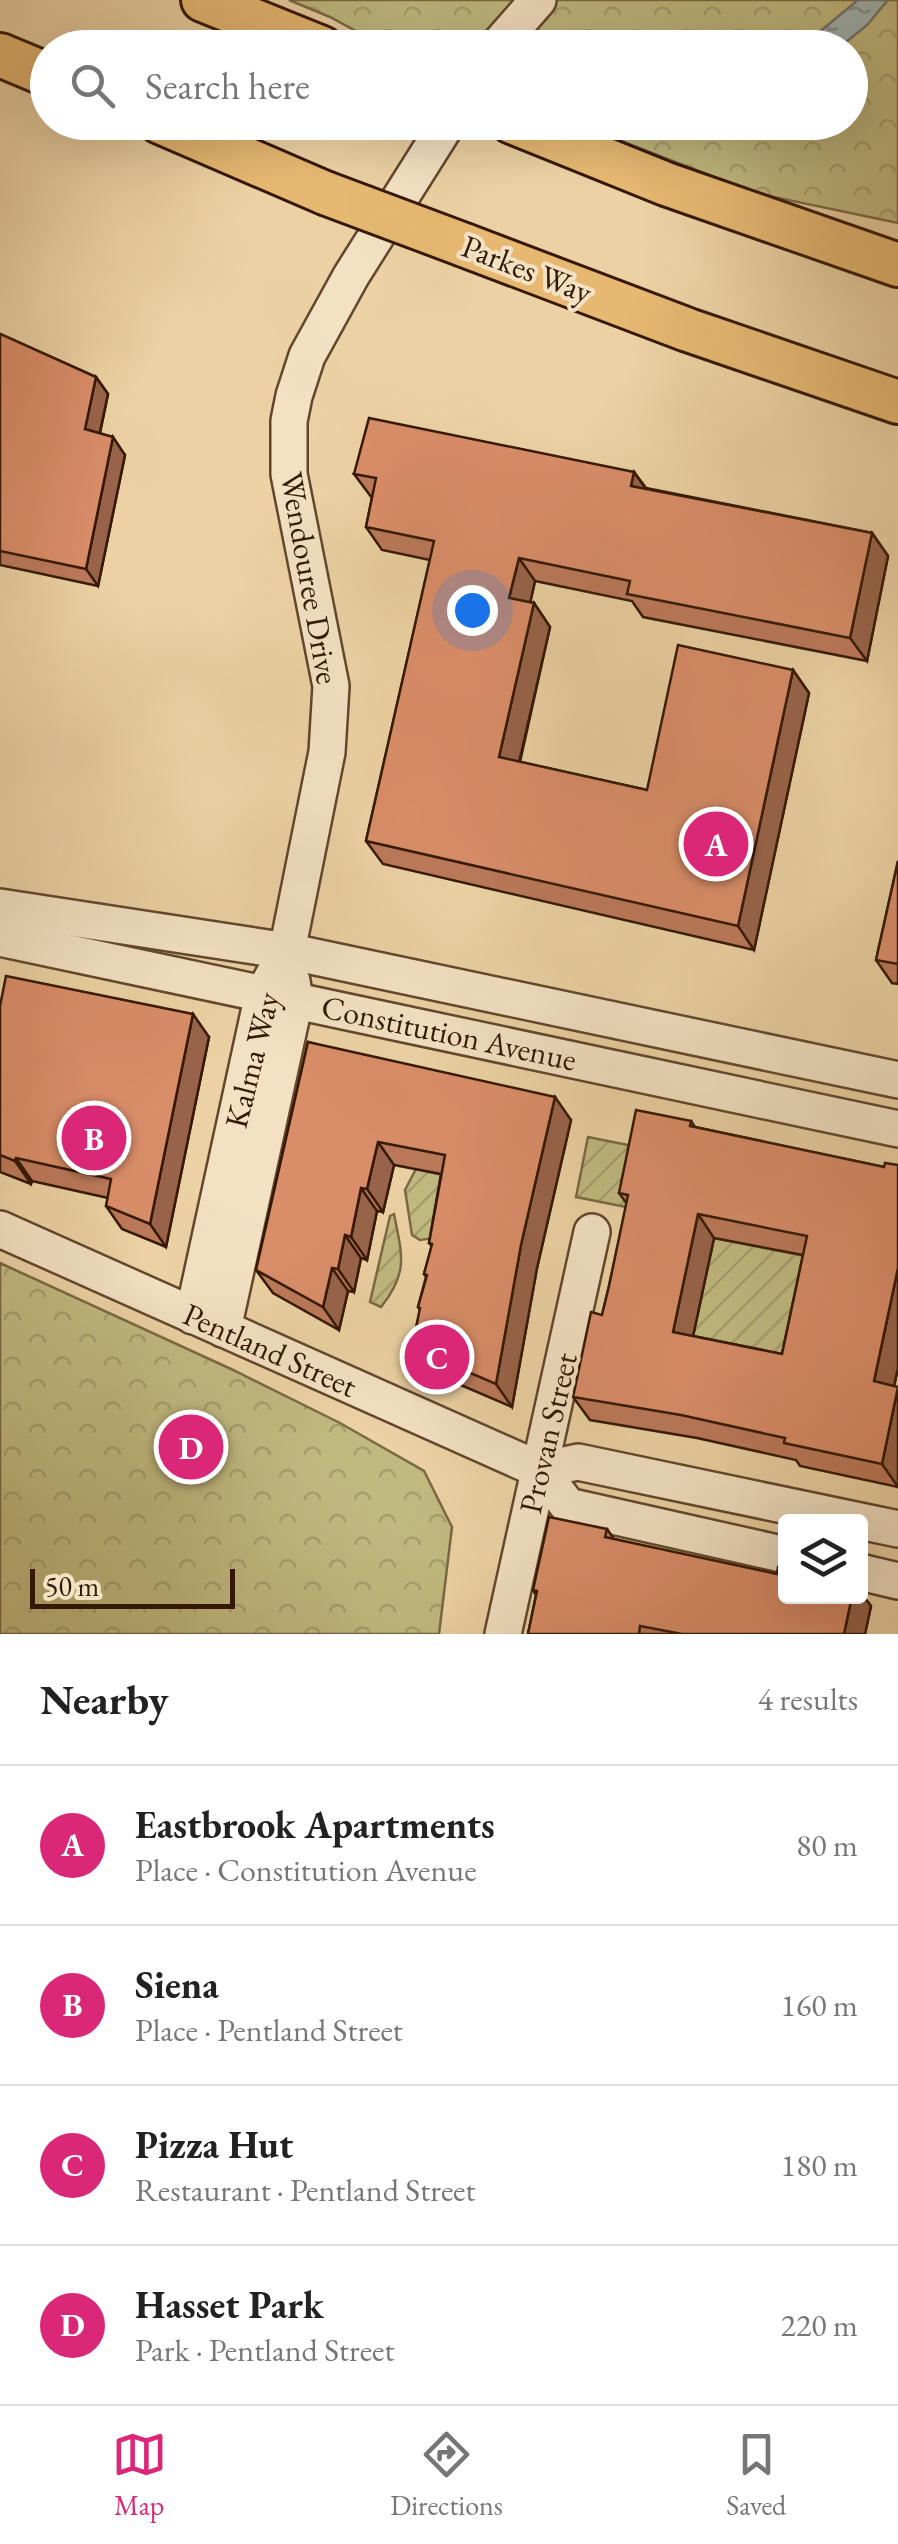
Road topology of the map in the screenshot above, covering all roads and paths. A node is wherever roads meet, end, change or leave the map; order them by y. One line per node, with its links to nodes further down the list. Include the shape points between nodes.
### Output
1 (203, 0): 3 (main road)
2 (538, 0): 4 (street)
3 (277, 30)
4 (512, 30)
5 (0, 54): 6 (main road)
6 (30, 67)
7 (202, 140): 11 (main road, Parkes Way, bridge, via 688,330)
8 (437, 140): 14 (street, Wendouree Drive, via 307,356 292,408 289,474 331,686 328,752)
9 (556, 140): 10 (main road)
10 (898, 266)
11 (898, 402)
12 (0, 908): 14 (street, Constitution Avenue)
13 (0, 938): 15 (street, Constitution Avenue)
14 (287, 951): 15 (street, Kalma Way); 16 (street, Constitution Avenue)
15 (279, 997): 17 (street, Constitution Avenue); 20 (street, Kalma Way)
16 (898, 1080)
17 (898, 1129)
18 (0, 1229): 20 (street, Pentland Street)
19 (592, 1232): 21 (street, Provan Street)
20 (208, 1322): 21 (street, Pentland Street)
21 (540, 1470): 22 (street, via 578,1462); 24 (street, Pentland Street, via 568,1506); 29 (street, Provan Street)
22 (652, 1478): 23 (street); 24 (street)
23 (767, 1502): 25 (street); 26 (street)
24 (641, 1522): 26 (street, Pentland Street)
25 (898, 1529)
26 (770, 1552)
27 (868, 1574): 28 (street)
28 (898, 1580)
29 (503, 1634)

